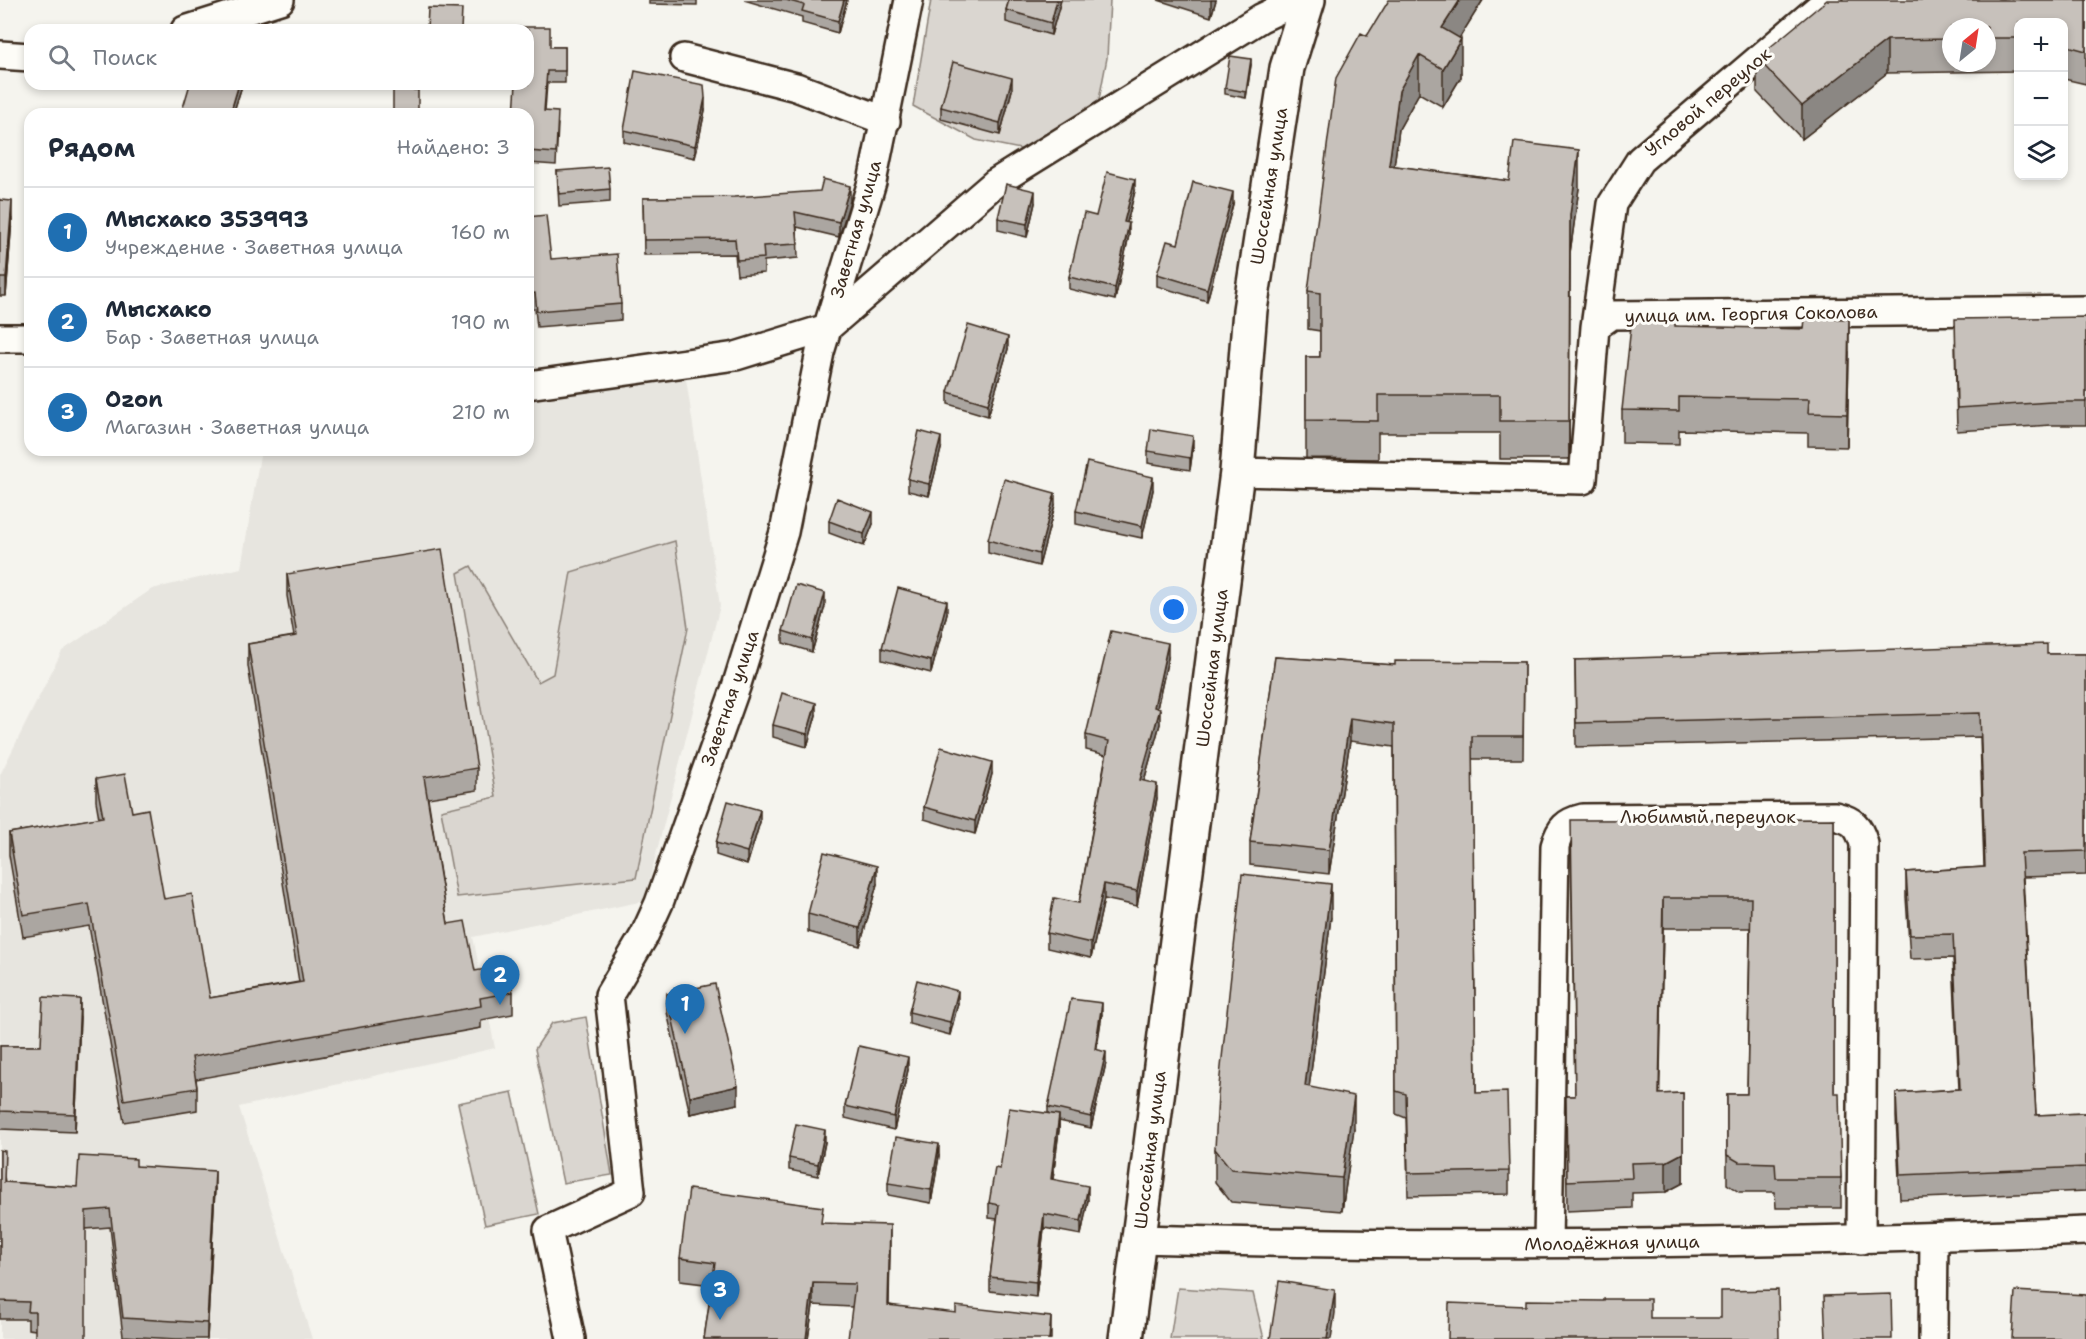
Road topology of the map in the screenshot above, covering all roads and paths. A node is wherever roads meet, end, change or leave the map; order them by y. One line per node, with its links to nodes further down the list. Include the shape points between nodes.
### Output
1 (280, 0): 6 (street)
2 (909, 0): 10 (street, Заветная улица)
3 (1299, 0): 13 (street, via 1261,18 995,183)
4 (1308, 0): 17 (street, Шоссейная улица, via 1287,69 1252,298)
5 (1828, 0): 12 (street, Угловой переулок, via 1640,160 1612,204)
6 (204, 24)
7 (0, 55): 8 (street)
8 (24, 57)
9 (684, 58): 10 (street, via 796,87)
10 (886, 121): 13 (street, Заветная улица, via 872,182)
11 (2086, 310): 12 (street, улица им. Георгия Соколова, via 1612,315)
12 (1595, 327): 17 (street, via 1583,480)
13 (827, 328): 16 (street, via 736,356); 23 (street, Заветная улица, via 784,532 736,687 659,903 609,995 630,1192 548,1230)
14 (0, 338): 15 (street)
15 (24, 338)
16 (534, 384)
17 (1237, 472): 20 (street, Шоссейная улица)
18 (2086, 1232): 19 (street, Молодёжная улица)
19 (1934, 1237): 21 (street, Молодёжная улица); 25 (street)
20 (1138, 1239): 22 (street, Молодёжная улица, via 1345,1245); 24 (street, Шоссейная улица)
21 (1861, 1240): 22 (street, Молодёжная улица); 22 (street, Любимый переулок, via 1864,844 1860,830 1849,819 1835,816 1583,818 1569,822 1559,831 1555,846)
22 (1548, 1243)
23 (571, 1339)
24 (1126, 1339)
25 (1933, 1339)

